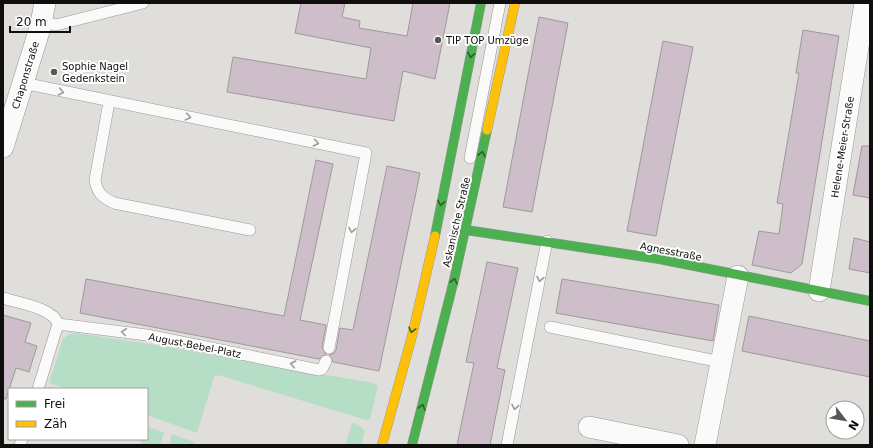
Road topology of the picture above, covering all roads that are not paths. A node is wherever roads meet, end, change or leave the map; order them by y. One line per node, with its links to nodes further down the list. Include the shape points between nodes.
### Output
1 (143, 3): 7 (lane, via 56,25)
2 (481, 3): 25 (main road, Askanische Straße, one-way to 25, via 435,234)
3 (491, 3): 26 (lane, via 449,213)
4 (500, 3): 27 (lane, via 467,175 430,340)
5 (515, 3): 12 (main road, Askanische Straße, one-way to 5)
6 (865, 3): 15 (street, Helene-Meier-Straße)
7 (43, 13): 8 (street, Chaponstraße)
8 (23, 83): 9 (lane, one-way to 9); 10 (street, Chaponstraße)
9 (109, 102): 11 (lane, via 95,180 96,189 103,197 114,203); 20 (lane, one-way to 20, via 366,153)
10 (3, 147)
11 (250, 230)
12 (466, 230): 13 (main road, Agnesstraße); 28 (main road, Askanische Straße, one-way to 12)
13 (547, 241): 14 (main road, Agnesstraße, via 658,259); 29 (lane, one-way to 29)
14 (738, 276): 15 (main road, Agnesstraße); 22 (street)
15 (819, 291): 17 (main road, Agnesstraße)
16 (3, 298): 18 (lane, via 48,312 57,319)
17 (870, 301)
18 (58, 324): 21 (lane, August-Bebel-Platz, one-way to 18, via 319,370 147,335); 23 (lane)
19 (550, 327): 22 (lane)
20 (329, 348)
21 (326, 361)
22 (721, 362): 31 (street)
23 (38, 388)
24 (589, 427): 30 (street)
25 (382, 445)
26 (393, 445)
27 (402, 445)
28 (412, 445)
29 (507, 445)
30 (678, 445)
31 (705, 445)

